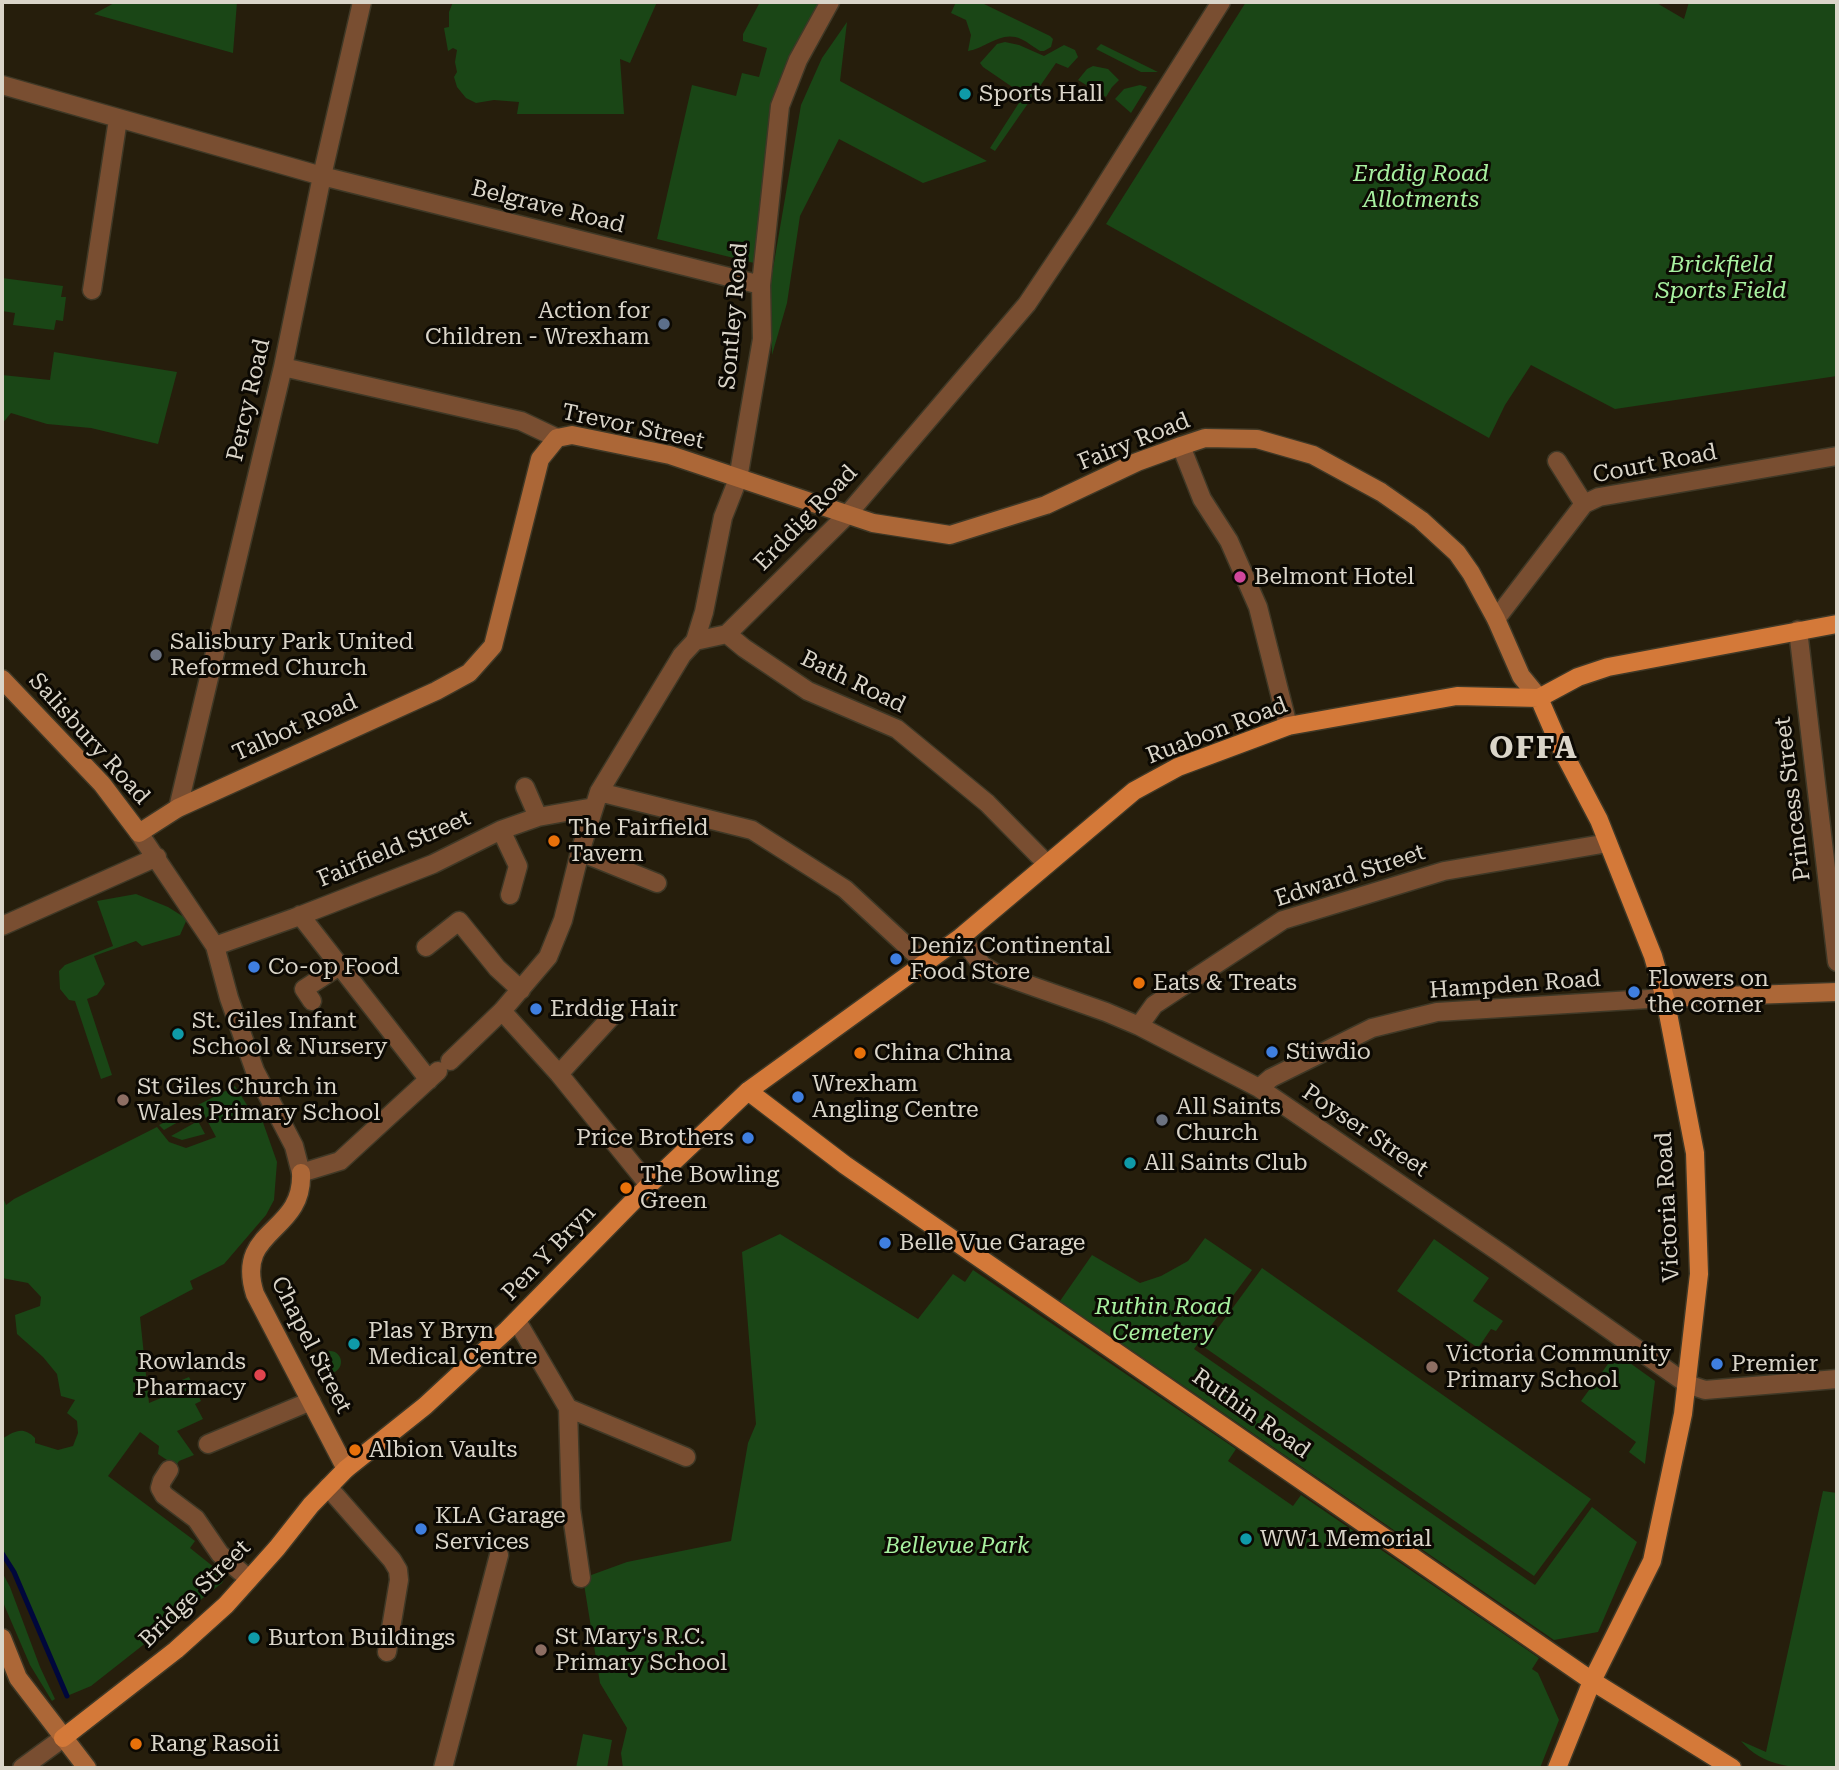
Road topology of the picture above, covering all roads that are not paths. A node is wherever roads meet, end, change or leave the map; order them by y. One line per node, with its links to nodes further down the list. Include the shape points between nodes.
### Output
1 (362, 2): 6 (street, Percy Road)
2 (830, 2): 7 (street, Sontley Road, via 797,60 780,106)
3 (1221, 2): 16 (street, Erddig Road, via 1027,304)
4 (2, 85): 5 (street, Belgrave Road)
5 (118, 120): 6 (street, Belgrave Road); 8 (street)
6 (322, 176): 7 (street, Belgrave Road); 9 (street, Percy Road)
7 (761, 285): 14 (street, Sontley Road, via 762,339)
8 (92, 290)
9 (283, 367): 10 (street, Trevor Street, via 522,421); 27 (street, Percy Road)
10 (557, 438): 14 (main road, Trevor Street, via 572,435 670,455); 27 (main road, Talbot Road, via 540,459 493,646 469,673)
11 (1181, 446): 16 (main road, Fairy Road, via 1046,505 950,534 873,523); 17 (main road, Fairy Road, via 1205,439 1257,439 1313,455 1381,492 1457,553); 24 (street, via 1202,499 1229,541 1258,607)
12 (1837, 456): 15 (street, Court Road, via 1599,496)
13 (1557, 461): 15 (street)
14 (738, 478): 16 (main road, Trevor Street); 21 (street, Sontley Road, via 723,517)
15 (1584, 504): 17 (street, Court Road)
16 (847, 514): 20 (street, Erddig Road)
17 (1496, 619): 23 (main road, Fairy Road, via 1521,676)
18 (1837, 624): 19 (main road, Ruabon Road)
19 (1798, 630): 23 (main road, Ruabon Road, via 1608,667); 43 (street, Princess Street)
20 (727, 634): 21 (street); 34 (street, Bath Road, via 808,691 897,729 987,803)
21 (695, 641): 26 (street, via 682,655)
22 (2, 679): 30 (main road, Salisbury Road, via 102,784)
23 (1539, 698): 24 (main road, Ruabon Road, via 1457,696); 31 (main road, Victoria Road)
24 (1288, 726): 34 (main road, Ruabon Road, via 1178,767 1134,791)
25 (525, 787): 28 (street)
26 (597, 800): 28 (street, Fairfield Street); 32 (street); 42 (street, via 752,830 845,889)
27 (178, 808): 30 (main road, Talbot Road)
28 (538, 817): 29 (street, Fairfield Street)
29 (501, 830): 36 (street, via 518,866); 37 (street, Fairfield Street, via 433,864)
30 (139, 833): 33 (street)
31 (1608, 843): 47 (main road, Victoria Road); 51 (street, Edward Street, via 1444,871 1283,920 1154,1005)
32 (580, 852): 35 (street); 45 (street, via 563,920 548,957)
33 (157, 857): 38 (street); 40 (street)
34 (1047, 864): 39 (main road, Ruabon Road)
35 (657, 883)
36 (510, 895)
37 (300, 915): 40 (street, Fairfield Street); 44 (street)
38 (4, 920)
39 (961, 937): 42 (main road, Ruabon Road); 51 (street, Poyser Street, via 982,965 995,973)
40 (215, 946): 56 (street, via 255,1071 294,1146)
41 (426, 947): 45 (street, via 458,920 497,968)
42 (925, 962): 55 (main road, Ruabon Road)
43 (1837, 962)
44 (341, 965): 48 (street, via 304,989); 52 (street)
45 (522, 990): 49 (street)
46 (1837, 992): 47 (main road)
47 (1665, 998): 54 (street, Hampden Road, via 1437,1012 1372,1028); 60 (main road, Victoria Road, via 1695,1153 1699,1273)
48 (312, 1002)
49 (502, 1012): 52 (street); 53 (street)
50 (612, 1015): 53 (street)
51 (1139, 1026): 54 (street, Poyser Street)
52 (439, 1071): 56 (street, via 340,1161)
53 (559, 1074): 57 (street)
54 (1259, 1088): 60 (street, Poyser Street)
55 (748, 1091): 57 (main road, Pen Y Bryn); 73 (main road, Ruthin Road, via 845,1165)
56 (301, 1172): 61 (main road, Chapel Street, via 298,1202 260,1242 250,1278)
57 (649, 1185): 58 (main road, Pen Y Bryn)
58 (517, 1321): 62 (street); 65 (main road, Pen Y Bryn, via 425,1406)
59 (1837, 1379): 60 (street, via 1705,1390)
60 (1687, 1384): 73 (main road, Victoria Road, via 1652,1560)
61 (311, 1401): 63 (street); 65 (main road, Chapel Street)
62 (568, 1408): 64 (street); 69 (street, via 571,1509)
63 (208, 1444)
64 (687, 1457)
65 (346, 1469): 67 (main road, Bridge Street)
66 (169, 1470): 70 (street, via 160,1488 164,1495 196,1519 220,1554)
67 (328, 1487): 70 (main road, Bridge Street); 72 (street, via 398,1570)
68 (499, 1555): 77 (street)
69 (581, 1578)
70 (249, 1579): 74 (main road, Bridge Street, via 176,1650)
71 (2, 1638): 74 (main road, via 18,1678)
72 (387, 1652)
73 (1592, 1681): 78 (main road, Victoria Road); 79 (main road, Ruthin Road)
74 (63, 1738): 75 (street); 76 (main road)
75 (22, 1768)
76 (87, 1768)
77 (443, 1768)
78 (1557, 1768)
79 (1732, 1768)

